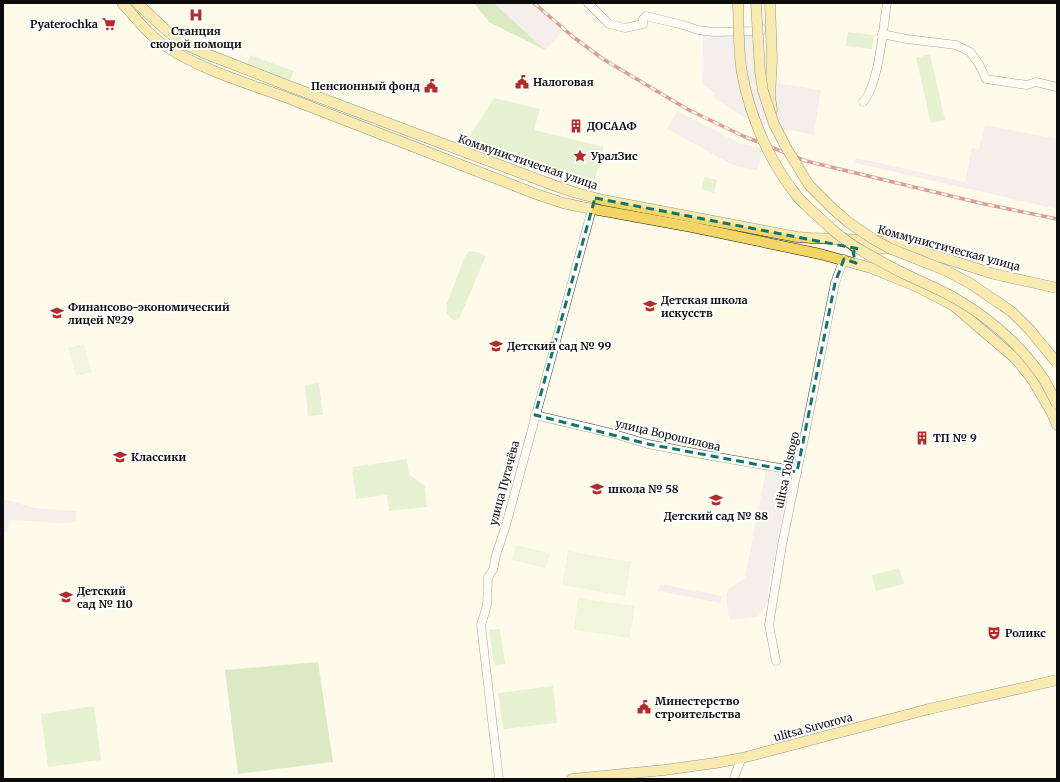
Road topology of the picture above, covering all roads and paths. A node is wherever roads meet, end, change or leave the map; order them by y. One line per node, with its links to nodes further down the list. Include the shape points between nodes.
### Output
1 (122, 3): 14 (main road, via 140,24 165,46 200,65 536,194)
2 (137, 3): 13 (main road, Коммунистическая улица, via 166,31 204,54 553,185)
3 (588, 3): 6 (street, via 610,24 625,28 643,24 646,16 714,32 761,31)
4 (738, 3): 22 (main road, bridge, via 739,53 753,118 776,166 797,197 825,224 856,248 953,297 999,329 1031,362)
5 (756, 3): 12 (main road, bridge, via 763,92)
6 (760, 3)
7 (770, 3): 12 (main road, bridge, via 770,96)
8 (887, 3): 9 (street)
9 (882, 34): 10 (street, via 956,45 970,52 986,79 1027,85 1036,82); 11 (street, via 880,56 872,86)
10 (1057, 87)
11 (863, 102)
12 (774, 124): 21 (main road, bridge, via 809,185 848,222 889,248 947,271 971,284 1012,312)
13 (595, 198): 14 (main road, улица Пугачёва); 15 (main road, Коммунистическая улица)
14 (592, 209): 18 (main road, via 692,227); 23 (street, улица Пугачёва)
15 (811, 238): 16 (main road); 17 (main road, Коммунистическая улица, via 868,240)
16 (865, 248): 17 (main road); 19 (main road, via 855,253)
17 (918, 251): 20 (main road, Коммунистическая улица, via 994,274)
18 (844, 260): 19 (main road); 25 (street, ulitsa Tolstogo, via 835,283)
19 (856, 263): 24 (main road, via 918,287 960,310 1016,359 1032,378)
20 (1057, 288)
21 (1057, 363)
22 (1057, 404)
23 (535, 415): 25 (street, улица Ворошилова, via 648,444); 29 (street, улица Пугачёва, via 493,570 488,577 487,605 482,625)
24 (1057, 425)
25 (797, 472): 26 (street, ulitsa Tolstogo, via 769,625)
26 (776, 661)
27 (1057, 680): 28 (main road, ulitsa Suvorova, via 929,709)
28 (742, 758): 30 (main road, ulitsa Suvorova, via 664,770); 31 (street)
29 (500, 779)
30 (572, 779)
31 (734, 779)

